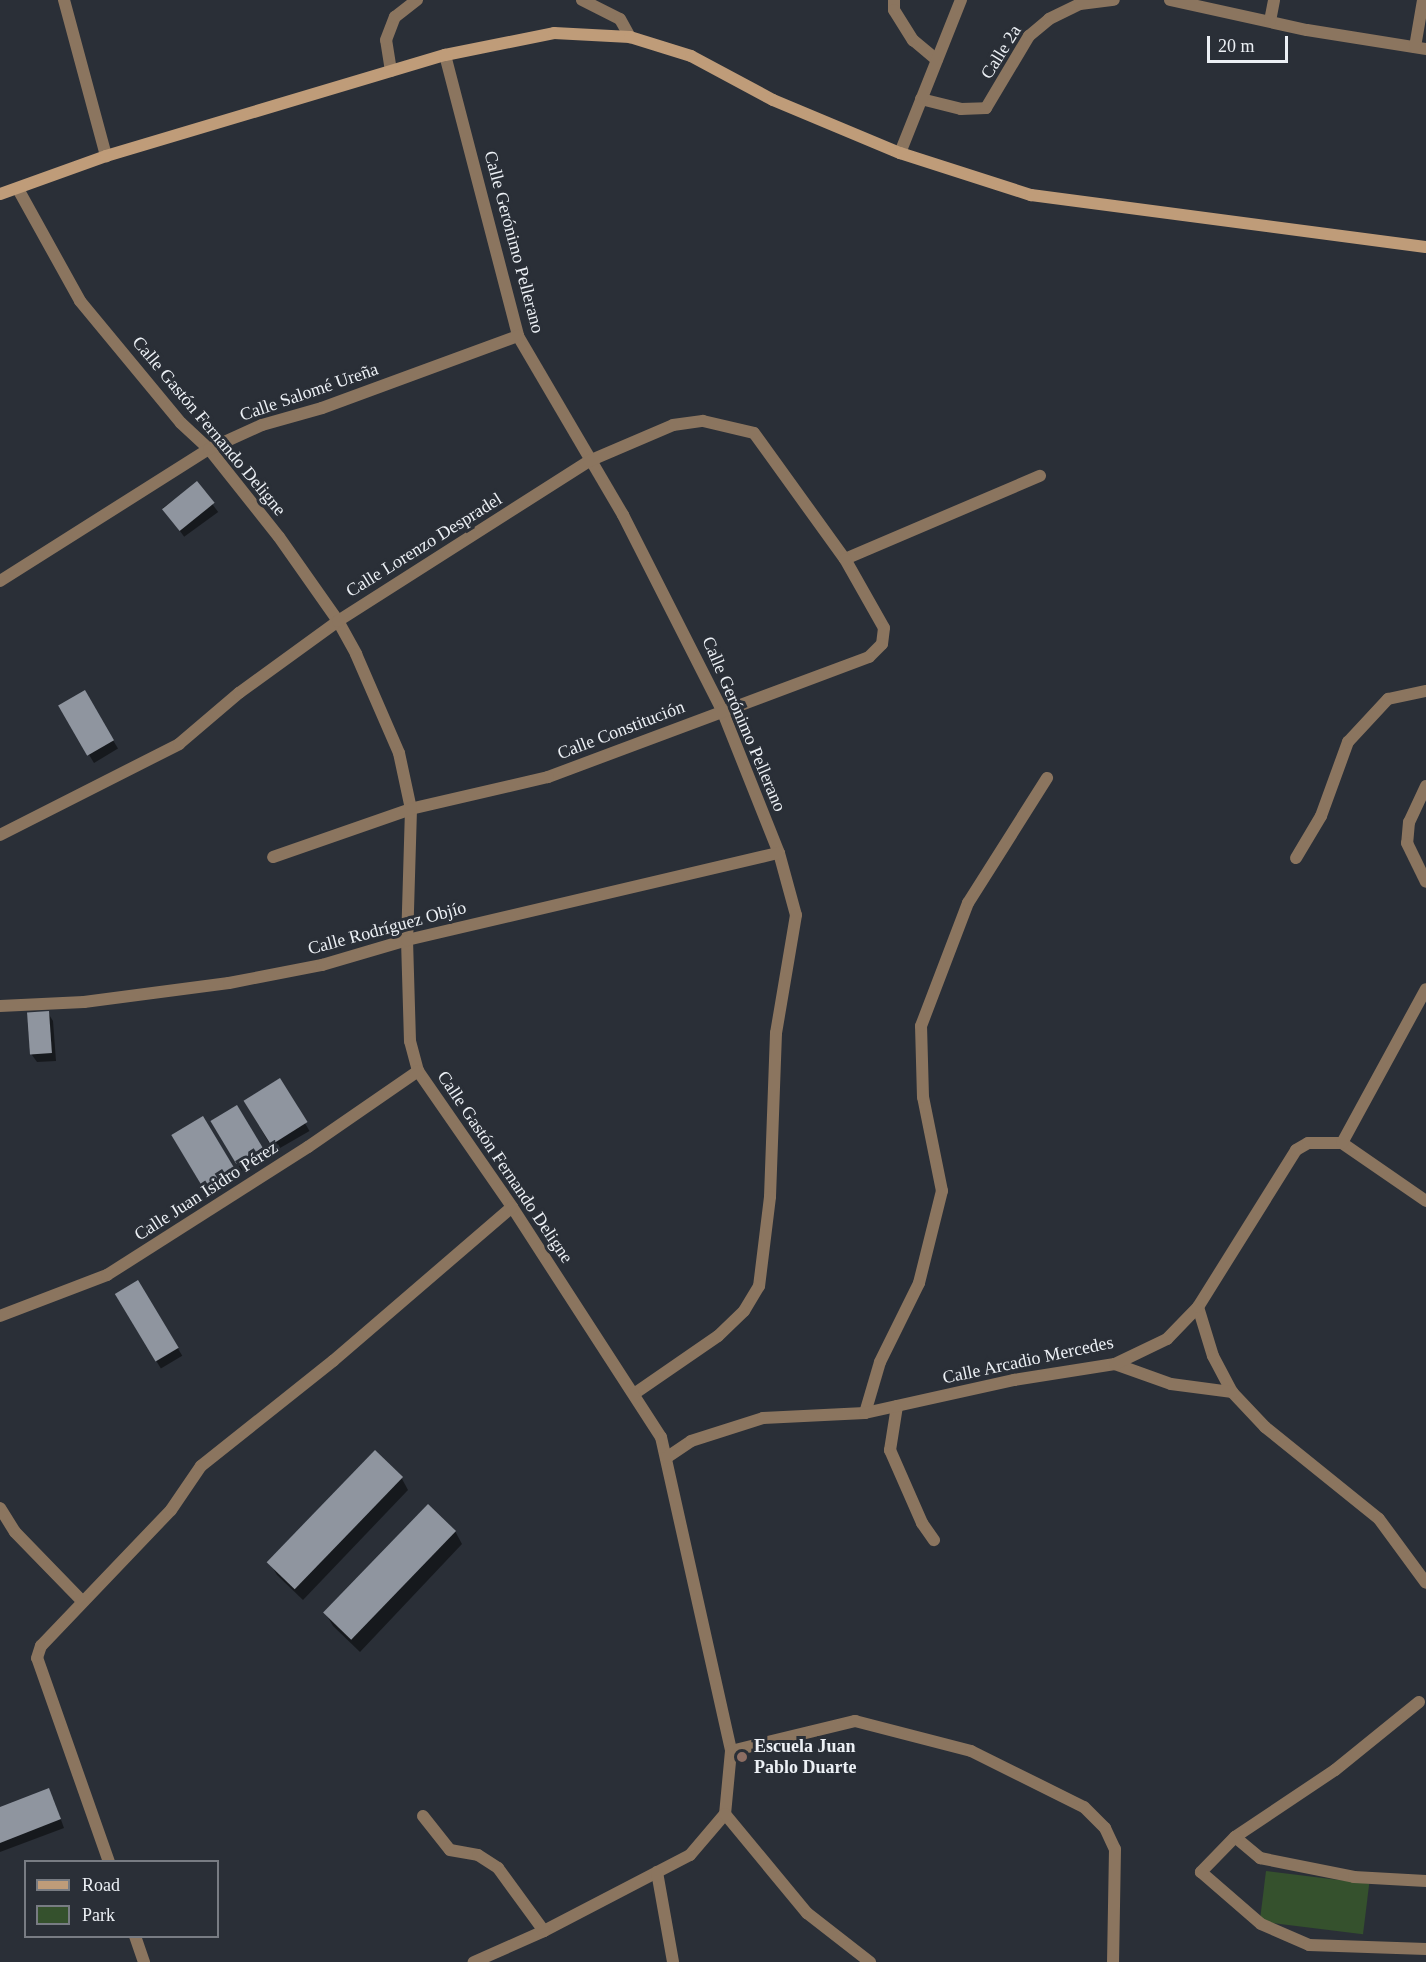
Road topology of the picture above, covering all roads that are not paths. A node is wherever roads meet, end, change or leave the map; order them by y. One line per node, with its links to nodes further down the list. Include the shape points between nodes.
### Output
1 (64, 0): 19 (street)
2 (417, 0): 16 (street, via 396,17 386,40)
3 (582, 0): 10 (street)
4 (894, 0): 15 (street, via 894,10 913,40)
5 (961, 0): 15 (street)
6 (1114, 0): 17 (street, Calle 2a, via 1080,4 1049,19 1029,36 986,108 961,109)
7 (1170, 0): 11 (street)
8 (1274, 0): 11 (street)
9 (1423, 0): 13 (street)
10 (604, 4): 12 (street, via 620,19)
11 (1270, 21): 13 (street)
12 (630, 37): 14 (main road, via 554,33); 18 (main road, via 691,56 773,100)
13 (1420, 48)
14 (445, 55): 16 (main road); 23 (street, Calle Gerónimo Pellerano)
15 (937, 60): 17 (street)
16 (392, 71): 19 (main road)
17 (921, 99): 18 (street)
18 (900, 153): 22 (main road, via 1031,195)
19 (106, 156): 20 (main road)
20 (18, 189): 21 (main road); 24 (street, Calle Gastón Fernando Deligne, via 80,301 181,423)
21 (0, 194)
22 (1426, 247)
23 (518, 336): 24 (street, Calle Salomé Ureña, via 322,408 262,425); 25 (street, Calle Gerónimo Pellerano)
24 (209, 448): 28 (street, Calle Salomé Ureña); 29 (street, Calle Gastón Fernando Deligne)
25 (589, 461): 27 (street, Calle Lorenzo Despradel, via 673,425 703,421 754,433); 29 (street, Calle Lorenzo Despradel); 31 (street, Calle Gerónimo Pellerano, via 623,515)
26 (1040, 476): 27 (street)
27 (845, 559): 31 (street, Calle Constitución, via 884,628 882,644 869,657)
28 (0, 581)
29 (338, 621): 34 (street, Calle Gastón Fernando Deligne, via 399,753); 35 (street, Calle Lorenzo Despradel, via 238,693 179,744)
30 (1426, 691): 38 (street, via 1388,699 1348,742 1321,816)
31 (722, 710): 34 (street, Calle Constitución, via 548,777); 36 (street, Calle Gerónimo Pellerano)
32 (1047, 778): 53 (street, via 968,903 921,1026 922,1097 942,1191 919,1283 879,1362)
33 (1426, 786): 39 (street, via 1409,822 1407,843)
34 (411, 809): 37 (street, Calle Constitución); 40 (street, Calle Gastón Fernando Deligne)
35 (0, 835)
36 (779, 853): 40 (street, Calle Rodríguez Objío); 51 (street, Calle Gerónimo Pellerano, via 796,915 796,934 776,1033 770,1197 759,1286 744,1311 718,1336)
37 (273, 857)
38 (1296, 858)
39 (1426, 882)
40 (407, 940): 42 (street, Calle Rodríguez Objío, via 322,965 229,983 84,1002); 43 (street, Calle Gastón Fernando Deligne, via 410,1041)
41 (1426, 989): 44 (street)
42 (0, 1006)
43 (417, 1071): 46 (street, Calle Gastón Fernando Deligne); 48 (street, Calle Juan Isidro Pérez, via 308,1147 107,1275)
44 (1342, 1143): 45 (street); 47 (street, Calle Arcadio Mercedes, via 1308,1143 1296,1150)
45 (1426, 1201)
46 (512, 1207): 51 (street, Calle Gastón Fernando Deligne); 58 (street, via 333,1361 201,1466 171,1510)
47 (1198, 1307): 49 (street, Calle Arcadio Mercedes, via 1167,1339); 50 (street, via 1213,1356)
48 (0, 1316)
49 (1115, 1364): 50 (street, via 1172,1384); 52 (street, Calle Arcadio Mercedes, via 1014,1380)
50 (1232, 1392): 57 (street, via 1265,1427 1379,1519)
51 (634, 1394): 54 (street, Calle Gastón Fernando Deligne, via 661,1437)
52 (897, 1406): 53 (street, Calle Arcadio Mercedes); 56 (street, via 890,1450)
53 (865, 1413): 54 (street, Calle Arcadio Mercedes, via 763,1418 691,1441)
54 (666, 1458): 60 (street, Calle Gastón Fernando Deligne)
55 (0, 1508): 58 (street, via 15,1532)
56 (934, 1540)
57 (1426, 1583)
58 (82, 1601): 64 (street, via 40,1646 37,1658)
59 (1419, 1702): 63 (street, via 1335,1770)
60 (731, 1751): 61 (street, Calle Gastón Fernando Deligne); 74 (street, via 855,1721 971,1751 1084,1807 1104,1828 1115,1849)
61 (725, 1814): 65 (street, via 690,1855); 73 (street, via 807,1913)
62 (423, 1816): 67 (street, via 450,1850 478,1855 498,1868)
63 (1235, 1837): 66 (street, via 1260,1858 1354,1877); 69 (street, via 1201,1872 1261,1924 1310,1945)
64 (108, 1860)
65 (657, 1872): 67 (street); 72 (street)
66 (1426, 1881)
67 (544, 1931): 71 (street)
68 (136, 1938): 70 (street)
69 (1426, 1949)
70 (144, 1962)
71 (474, 1962)
72 (673, 1962)
73 (870, 1962)
74 (1113, 1962)

